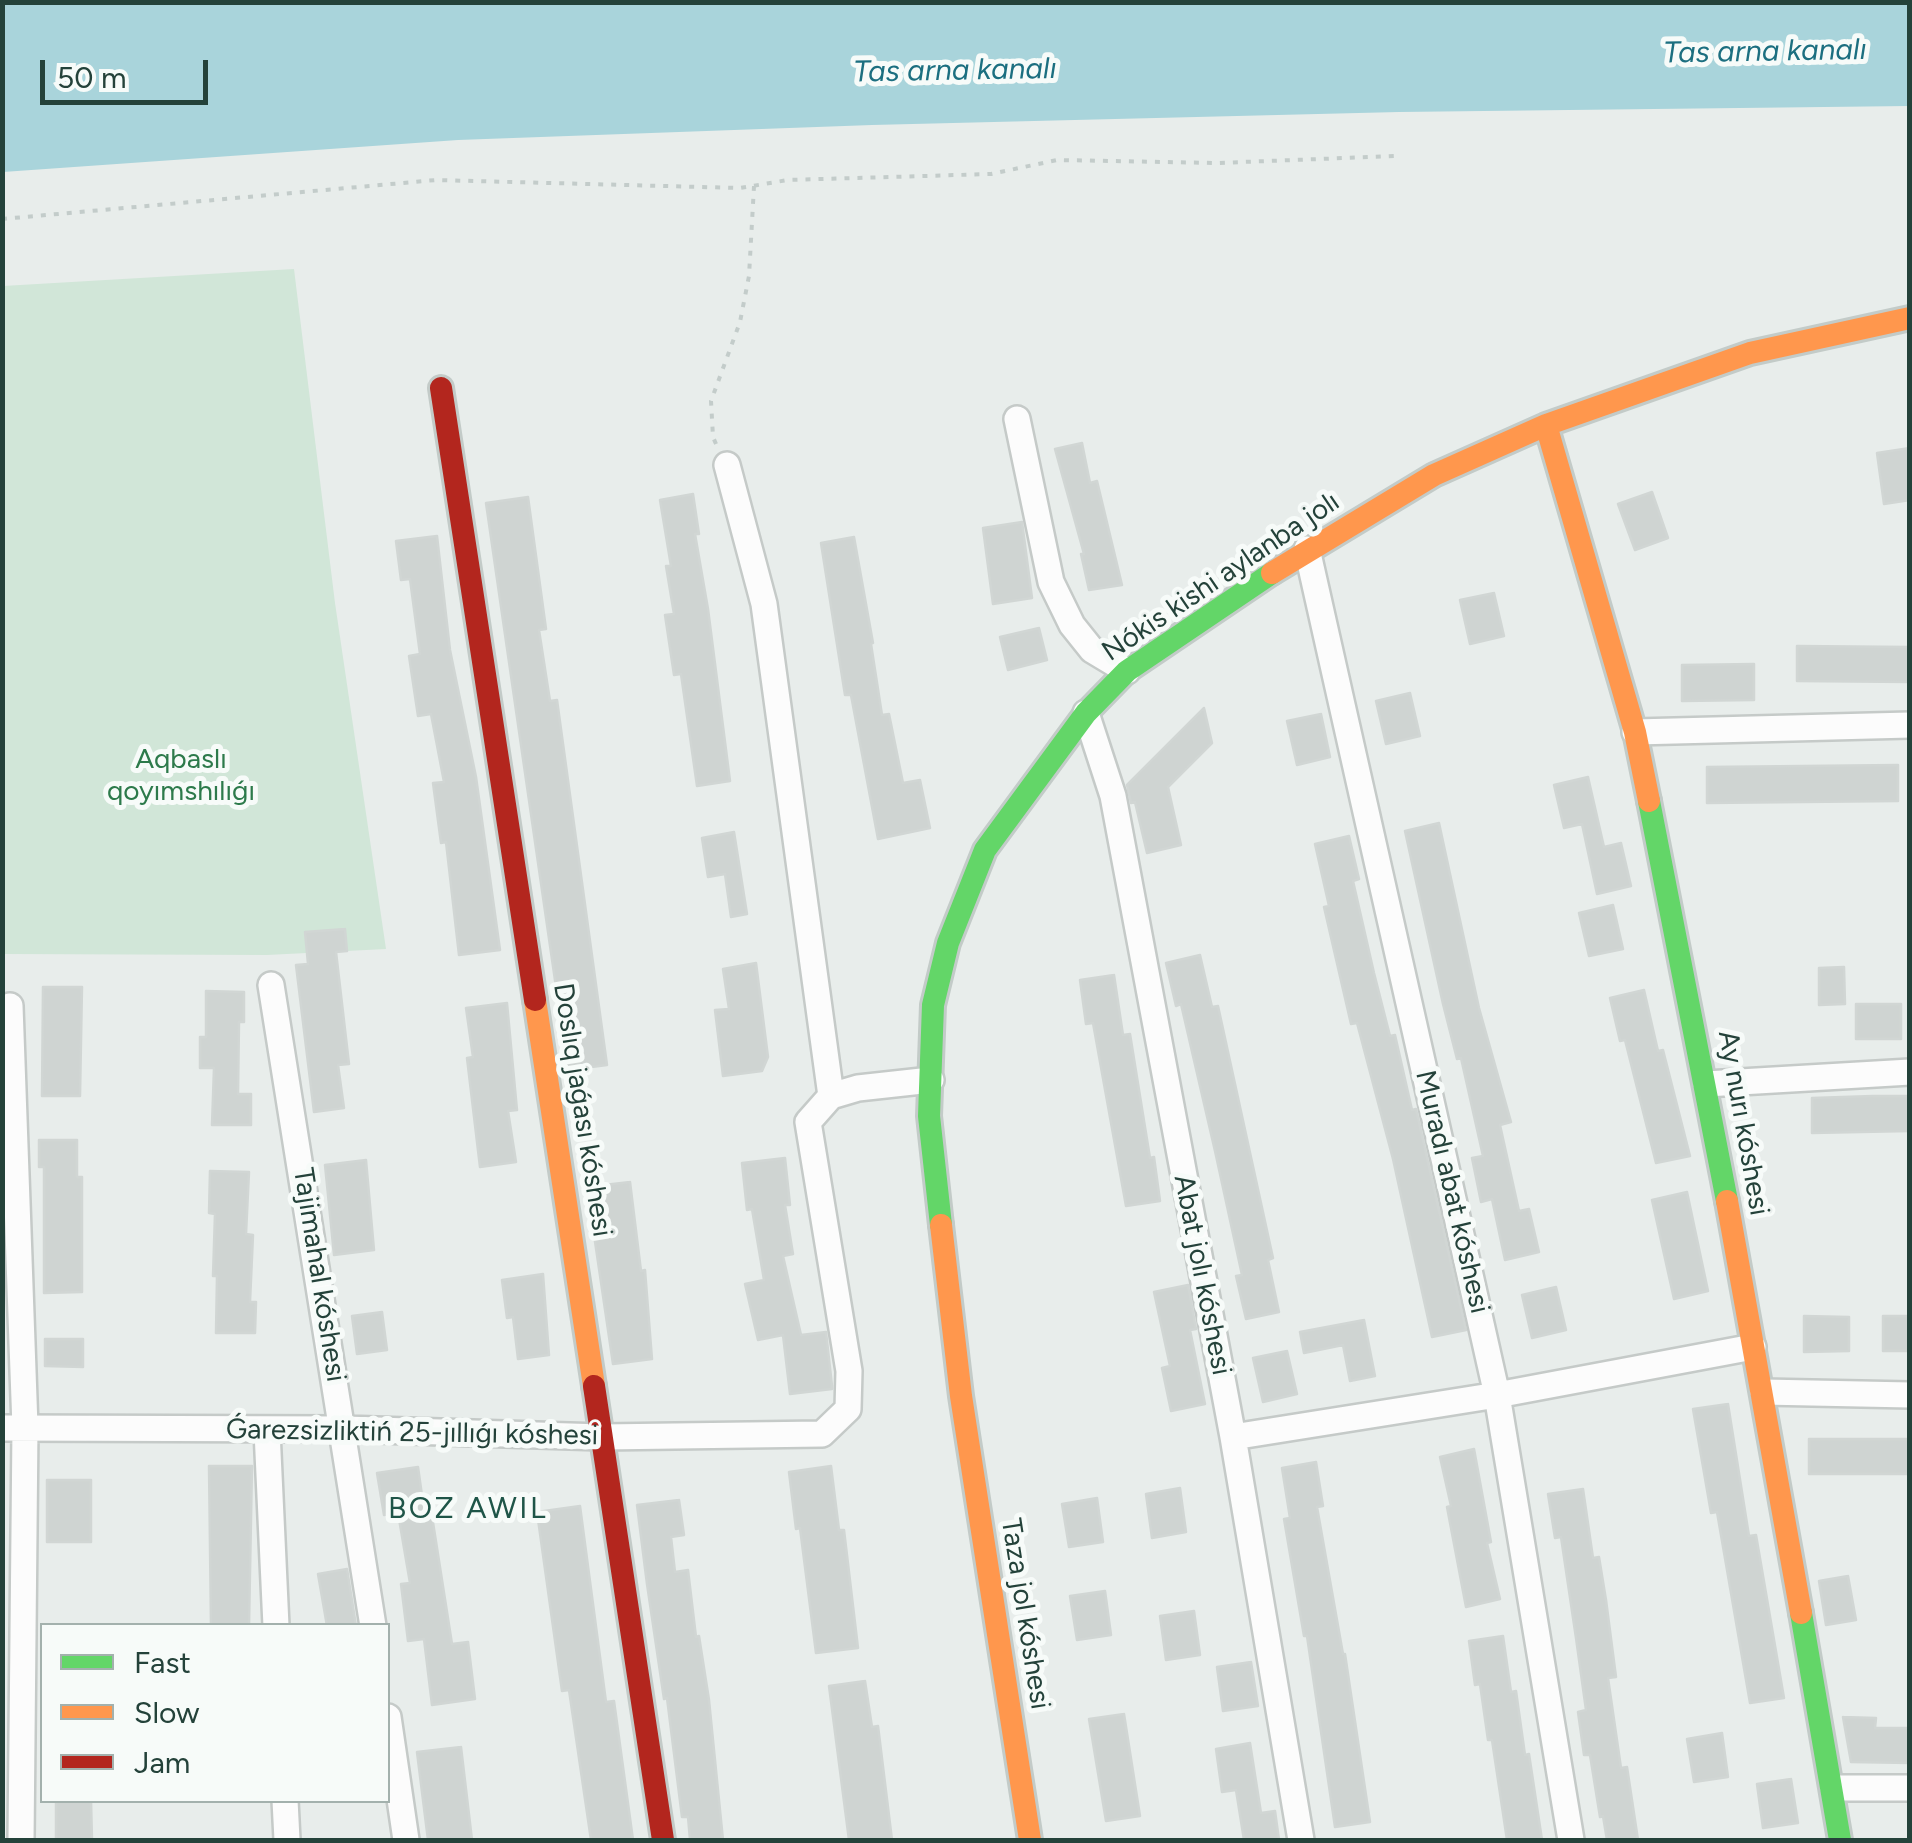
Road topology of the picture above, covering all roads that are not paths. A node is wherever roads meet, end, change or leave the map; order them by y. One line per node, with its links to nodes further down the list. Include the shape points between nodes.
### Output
1 (1910, 318): 4 (street, Nókis kishi aylanba jolı, via 1750,353)
2 (440, 388): 25 (street, Doslıq jaǵası kóshesi)
3 (1018, 418): 7 (street, via 1051,582 1092,650)
4 (1546, 425): 6 (street, Nókis kishi aylanba jolı, via 1434,475); 10 (street, Ay nurı kóshesi)
5 (728, 465): 16 (street, via 764,604)
6 (1307, 549): 7 (street, Nókis kishi aylanba jolı); 19 (street, Muradı abat kóshesi)
7 (1127, 671): 8 (street, Nókis kishi aylanba jolı)
8 (1086, 713): 14 (street, Nókis kishi aylanba jolı, via 985,850 940,974); 26 (street, Abat jolı kóshesi, via 1113,796)
9 (1910, 725): 10 (street)
10 (1635, 732): 15 (street, Ay nurı kóshesi)
11 (271, 984): 23 (street, Tajimahal kóshesi)
12 (10, 1006): 22 (street)
13 (1910, 1072): 15 (street)
14 (931, 1080): 16 (street); 21 (street, Nókis kishi aylanba jolı, via 929,1116)
15 (1706, 1084): 17 (street, Ay nurı kóshesi)
16 (831, 1096): 25 (street, Ǵarezsizliktiń 25-jıllıǵı kóshesi, via 808,1122 849,1371 848,1409 822,1434)
17 (1753, 1347): 18 (street, Ay nurı kóshesi); 19 (street)
18 (1762, 1392): 20 (street); 30 (street, Ay nurı kóshesi)
19 (1497, 1394): 26 (street); 39 (street, Muradı abat kóshesi)
20 (1910, 1395)
21 (961, 1396): 37 (street, Taza jol kóshesi)
22 (14, 1428): 24 (street, Ǵarezsizliktiń 25-jıllıǵı kóshesi); 33 (street)
23 (344, 1429): 24 (street, Ǵarezsizliktiń 25-jıllıǵı kóshesi); 25 (street, Ǵarezsizliktiń 25-jıllıǵı kóshesi); 28 (street, Tajimahal kóshesi)
24 (267, 1431): 27 (street)
25 (602, 1437): 36 (street, Doslıq jaǵası kóshesi)
26 (1233, 1438): 38 (street, Abat jolı kóshesi)
27 (276, 1623)
28 (374, 1623)
29 (390, 1731): 35 (street)
30 (1833, 1788): 31 (street); 40 (street, Ay nurı kóshesi)
31 (1910, 1788)
32 (284, 1803): 34 (street)
33 (22, 1840)
34 (287, 1840)
35 (406, 1840)
36 (662, 1840)
37 (1030, 1840)
38 (1301, 1840)
39 (1571, 1840)
40 (1840, 1840)

